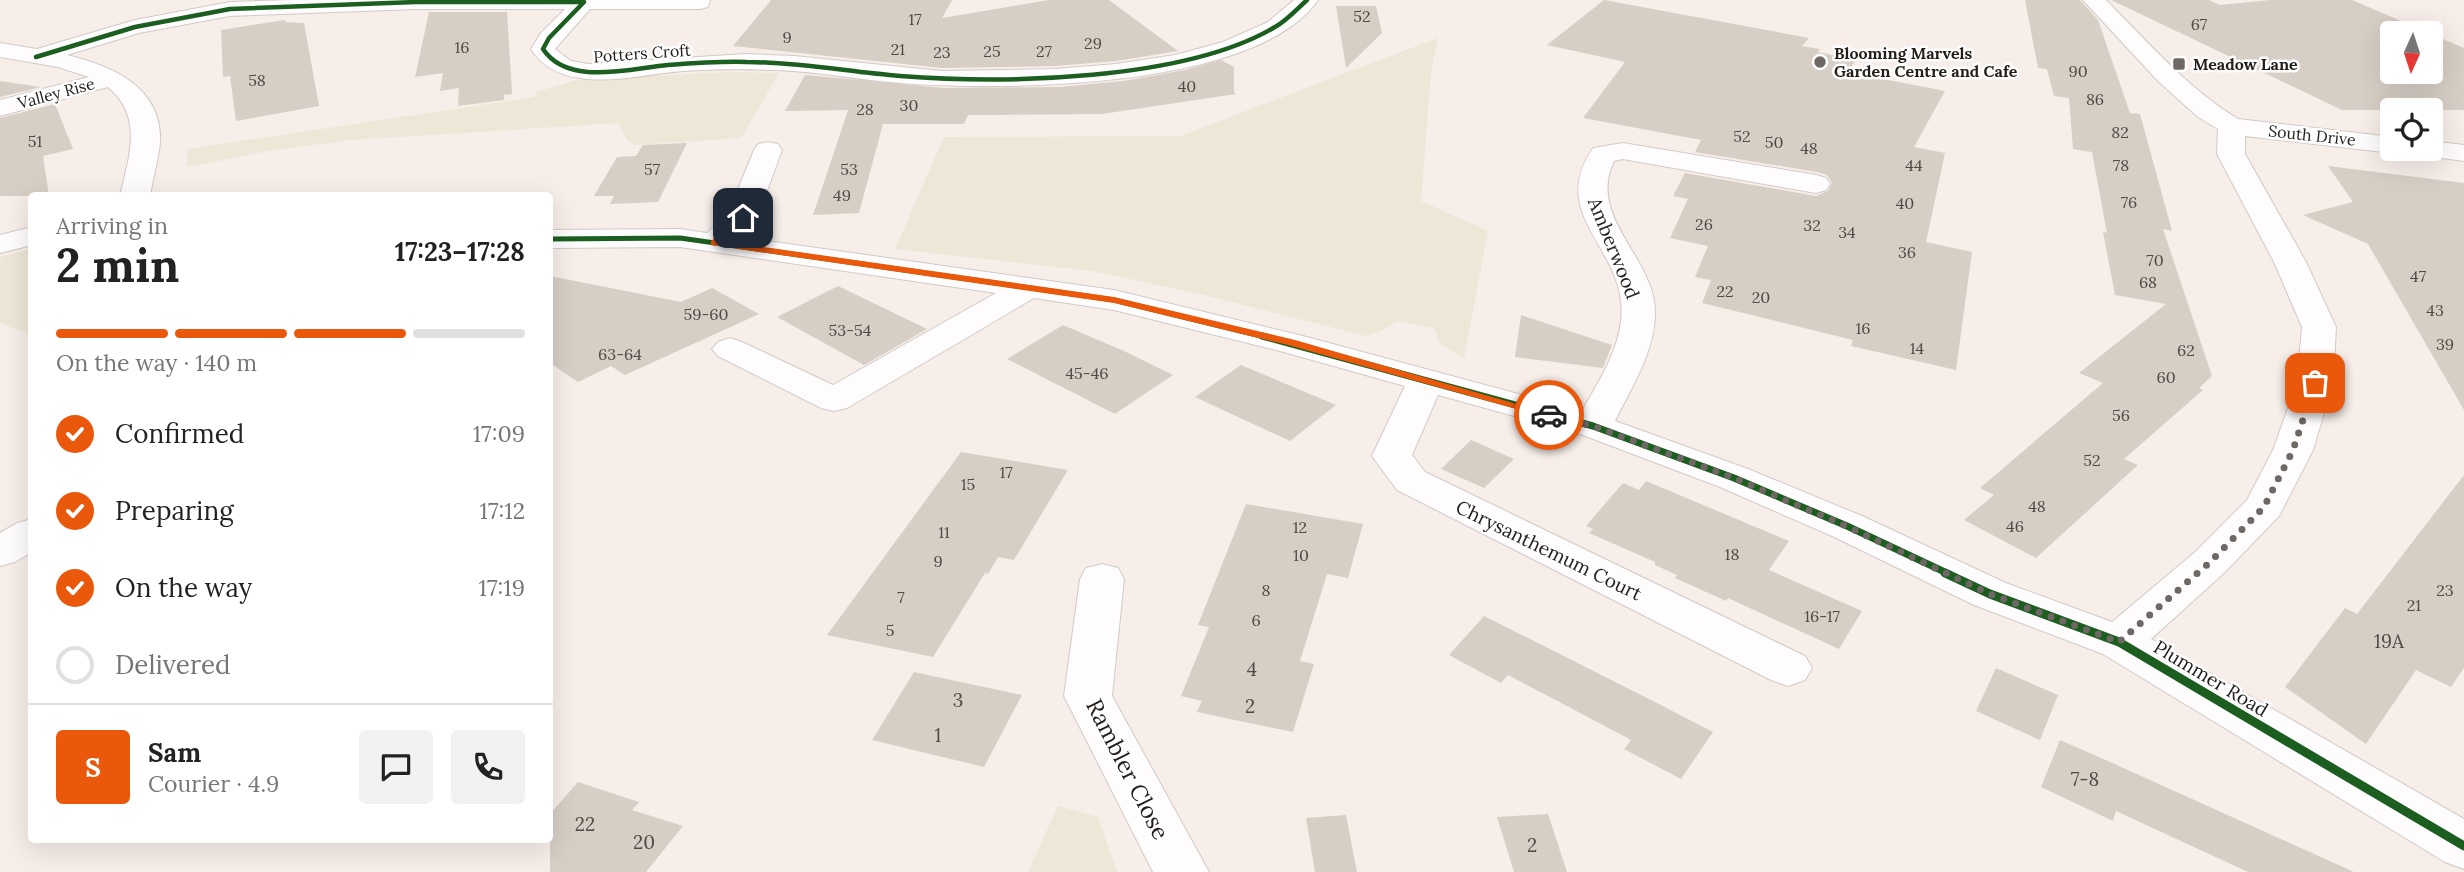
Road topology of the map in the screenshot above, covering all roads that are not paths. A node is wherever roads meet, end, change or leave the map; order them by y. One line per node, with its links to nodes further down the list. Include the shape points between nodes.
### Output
1 (1307, 0): 3 (street, Potters Croft, via 1294,14 1236,45 1180,60 1090,74 959,79 762,62 578,70 548,58 543,49)
2 (2094, 0): 11 (street, via 2167,76)
3 (584, 2): 4 (street); 6 (street, via 230,9)
4 (700, 2)
5 (81, 18): 6 (street)
6 (115, 33): 8 (street)
7 (0, 50): 8 (street)
8 (36, 57): 9 (street)
9 (112, 78): 10 (street, Valley Rise); 17 (street, via 133,98 142,116 146,140)
10 (0, 108)
11 (2231, 126): 12 (street, South Drive); 29 (street, via 2231,154 2290,262 2319,327 2315,383 2293,450 2264,507 2209,563)
12 (2380, 144)
13 (768, 150): 20 (street, via 743,218)
14 (2443, 151): 15 (street)
15 (2464, 153)
16 (1816, 184): 25 (street, Amberwood, via 1623,151 1603,154 1590,182 1591,199 1630,277 1638,302 1638,322 1625,361)
17 (136, 192)
18 (28, 237): 21 (street)
19 (553, 239): 20 (street, Plummer Road, via 680,238)
20 (715, 243): 22 (street, Plummer Road)
21 (0, 244)
22 (1027, 289): 23 (street, via 834,400); 24 (street, Plummer Road, via 1180,314)
23 (730, 349)
24 (1425, 382): 25 (street, Plummer Road); 30 (street, Chrysanthemum Court, via 1392,456 1411,481)
25 (1593, 426): 29 (street, Plummer Road, via 1734,478 1990,594)
26 (28, 535): 27 (street)
27 (0, 552)
28 (1102, 579): 32 (street, Rambler Close, via 1088,696)
29 (2119, 642): 31 (street, Plummer Road)
30 (1788, 668)
31 (2464, 846)
32 (1181, 872)

